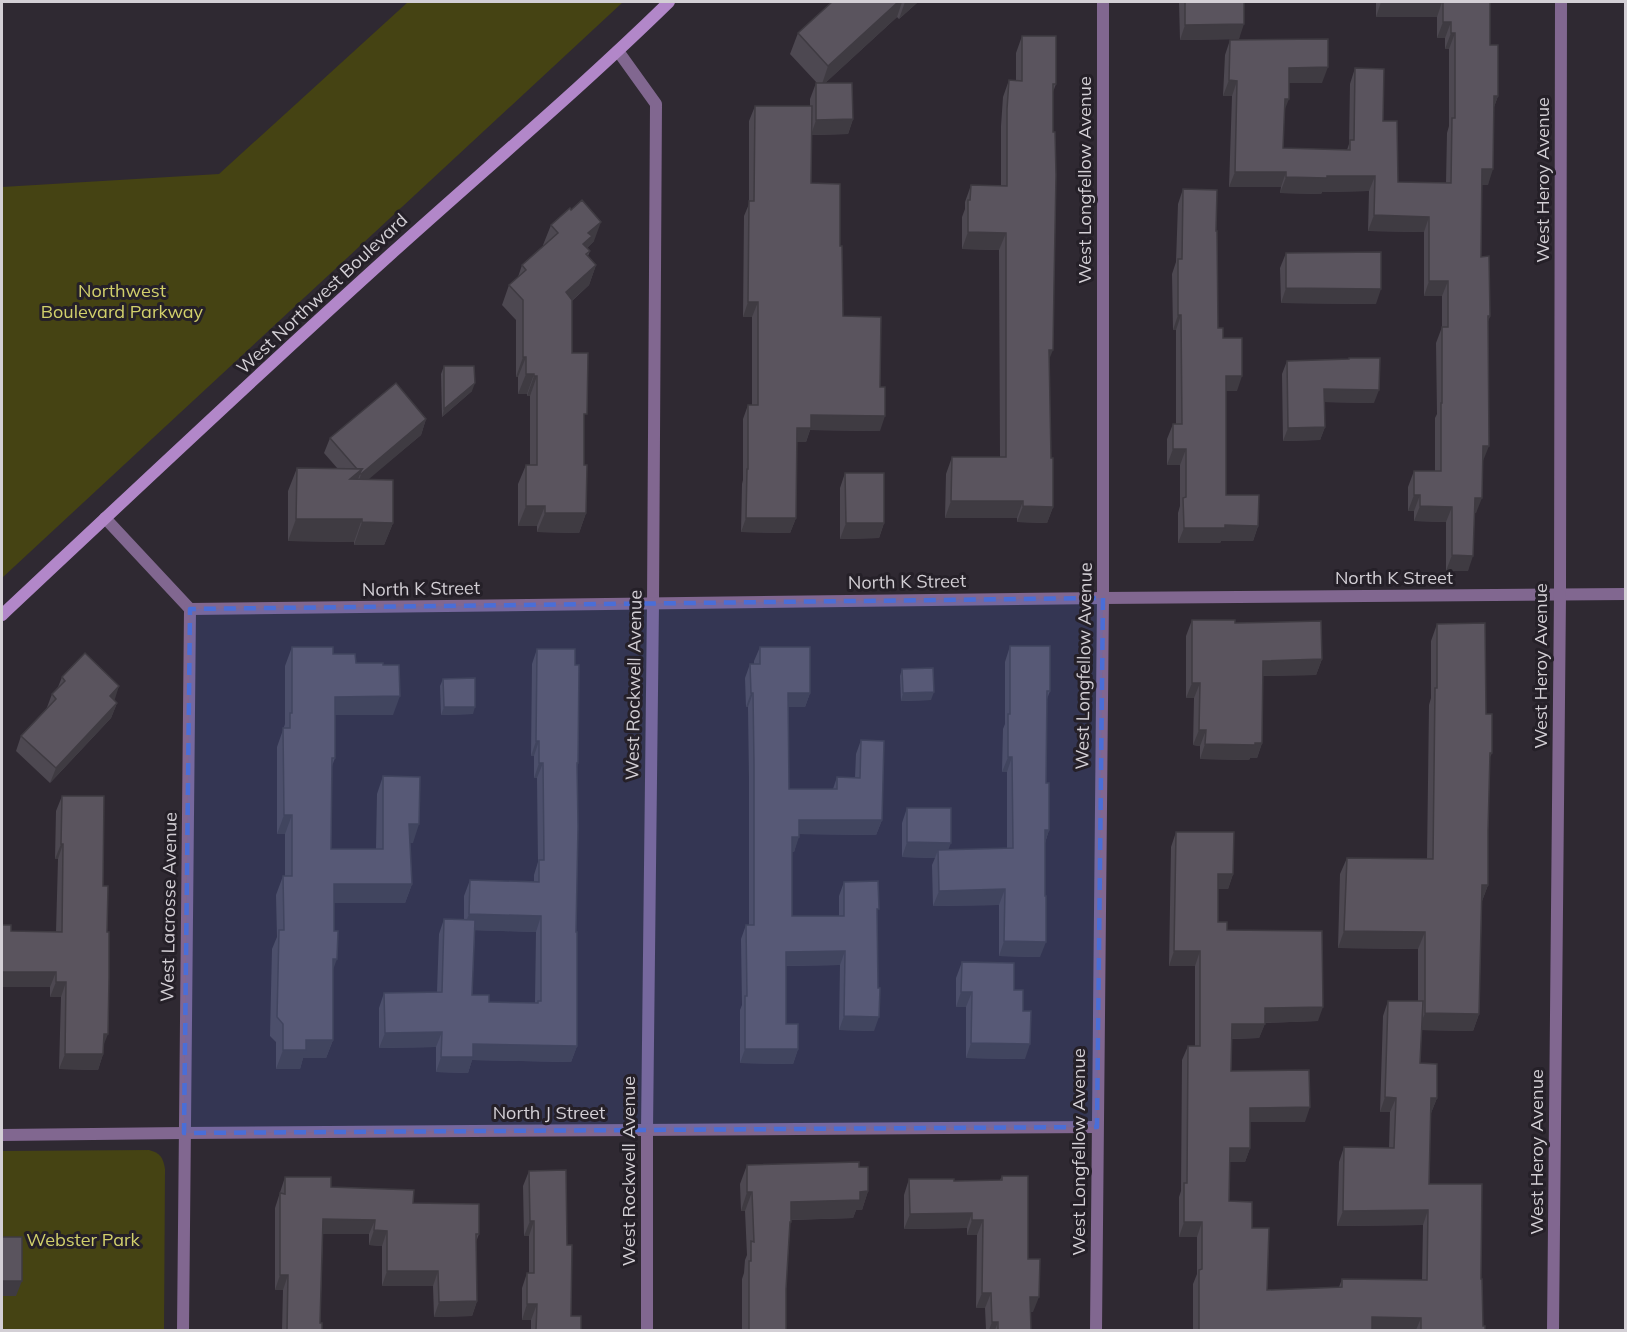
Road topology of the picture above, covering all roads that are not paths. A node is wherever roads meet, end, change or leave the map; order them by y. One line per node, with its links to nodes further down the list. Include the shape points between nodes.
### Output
1 (669, 2): 4 (main road, West Northwest Boulevard)
2 (1103, 2): 8 (street, West Longfellow Avenue)
3 (1561, 2): 7 (street, West Heroy Avenue)
4 (618, 51): 5 (main road, West Northwest Boulevard); 9 (street, West Rockwell Avenue, via 656,104)
5 (105, 518): 10 (street); 11 (main road, West Northwest Boulevard)
6 (1626, 594): 7 (street, North K Street)
7 (1560, 595): 8 (street, North K Street); 19 (street, West Heroy Avenue)
8 (1103, 598): 9 (street, North K Street); 12 (street, West Longfellow Avenue)
9 (653, 603): 10 (street, North K Street); 13 (street, West Rockwell Avenue)
10 (190, 609): 14 (street, West Lacrosse Avenue)
11 (2, 615)
12 (1097, 1127): 13 (street, North J Street); 18 (street, West Longfellow Avenue)
13 (647, 1130): 14 (street, North J Street); 17 (street, West Rockwell Avenue)
14 (184, 1133): 15 (street, North J Street); 16 (street, West Lacrosse Avenue)
15 (2, 1136)
16 (183, 1330)
17 (647, 1330)
18 (1096, 1330)
19 (1554, 1330)

